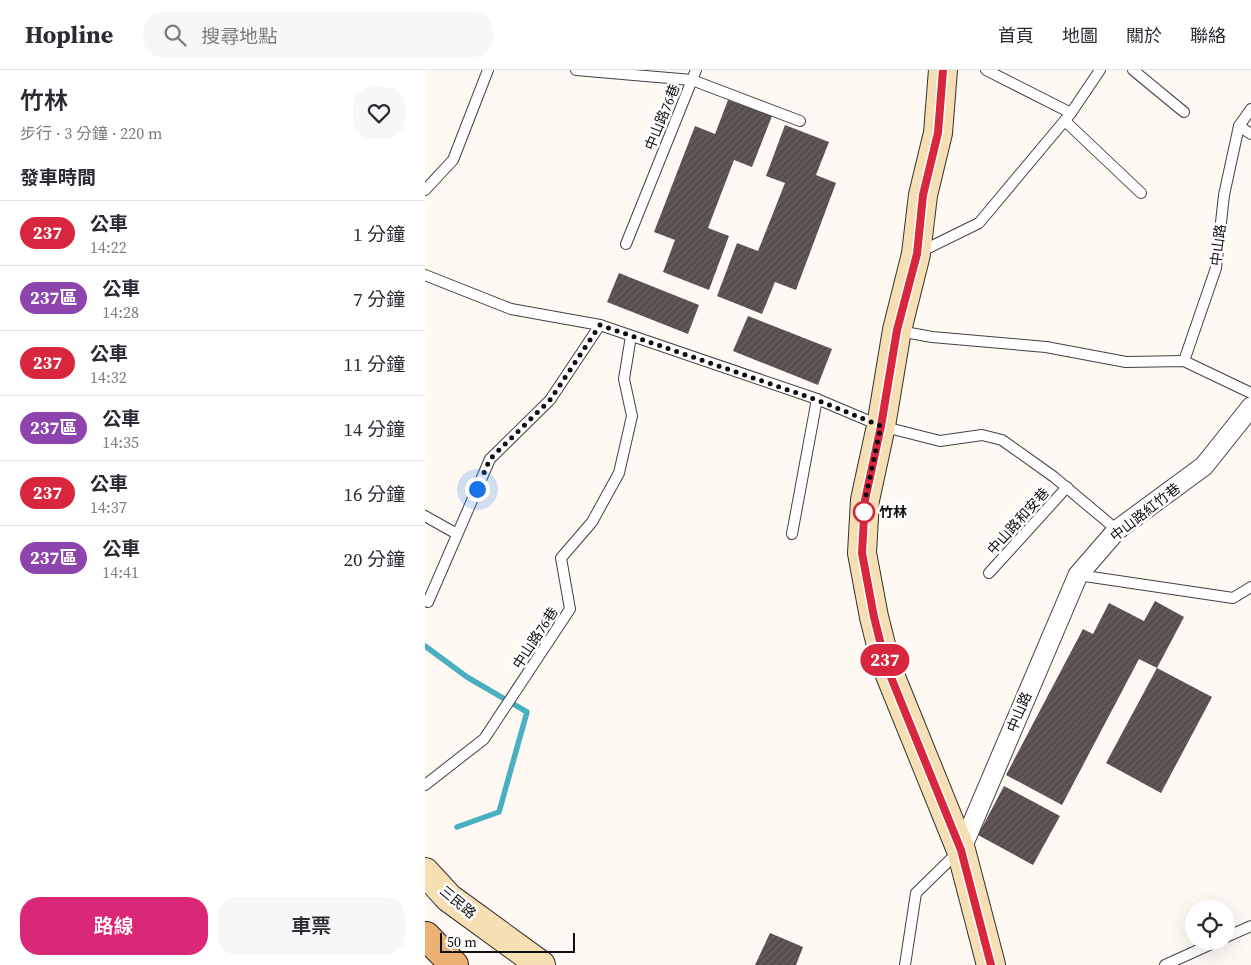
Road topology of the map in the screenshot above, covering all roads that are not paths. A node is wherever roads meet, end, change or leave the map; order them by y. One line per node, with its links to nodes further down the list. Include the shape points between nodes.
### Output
1 (488, 70): 15 (lane, via 453,160)
2 (575, 70): 8 (lane, 中山路76巷)
3 (696, 70): 8 (lane)
4 (943, 70): 18 (street, via 938,133 923,195)
5 (986, 70): 11 (lane)
6 (1100, 70): 11 (lane)
7 (1133, 70): 10 (lane)
8 (692, 80): 12 (lane); 17 (lane, 中山路76巷)
9 (1251, 109): 13 (lane)
10 (1184, 112)
11 (1068, 117): 16 (lane); 18 (lane, via 979,223)
12 (800, 121)
13 (1239, 126): 14 (lane); 23 (lane, 中山路, via 1224,195 1216,268)
14 (1251, 134)
15 (425, 190)
16 (1141, 193)
17 (626, 244)
18 (917, 254): 21 (street)
19 (425, 275): 20 (lane, via 511,309)
20 (600, 325): 22 (lane); 31 (lane, via 550,400 490,459)
21 (897, 330): 23 (lane, via 932,337 1046,347 1126,362); 27 (street)
22 (631, 336): 25 (lane); 37 (lane, 中山路76巷, via 624,378 633,416 619,473 592,522 561,558 570,609 484,739)
23 (1184, 361): 24 (lane)
24 (1251, 393)
25 (817, 400): 27 (lane); 32 (lane)
26 (1251, 407): 30 (street, 中山路紅竹巷, via 1204,466)
27 (881, 426): 28 (lane, 中山路和安巷, via 941,441 982,435 1002,440); 38 (street, via 865,500 862,553 874,617 886,665)
28 (1067, 487): 30 (lane, 中山路和安巷); 33 (lane, 中山路和安巷)
29 (425, 516): 31 (lane)
30 (1117, 530): 34 (street, 中山路紅竹巷)
31 (457, 534): 36 (lane)
32 (792, 534)
33 (989, 573)
34 (1077, 575): 35 (lane, via 1233,598); 38 (street, 中山路)
35 (1251, 587)
36 (428, 602)
37 (425, 785)
38 (961, 850): 47 (lane, via 916,894); 48 (street)
39 (425, 872): 46 (street, 三民路, via 449,898)
40 (1251, 926): 41 (lane)
41 (1235, 933)
42 (426, 935): 44 (main road); 45 (street)
43 (1198, 950): 49 (lane)
44 (455, 965)
45 (466, 965)
46 (541, 965)
47 (905, 965)
48 (991, 965)
49 (1165, 965)

